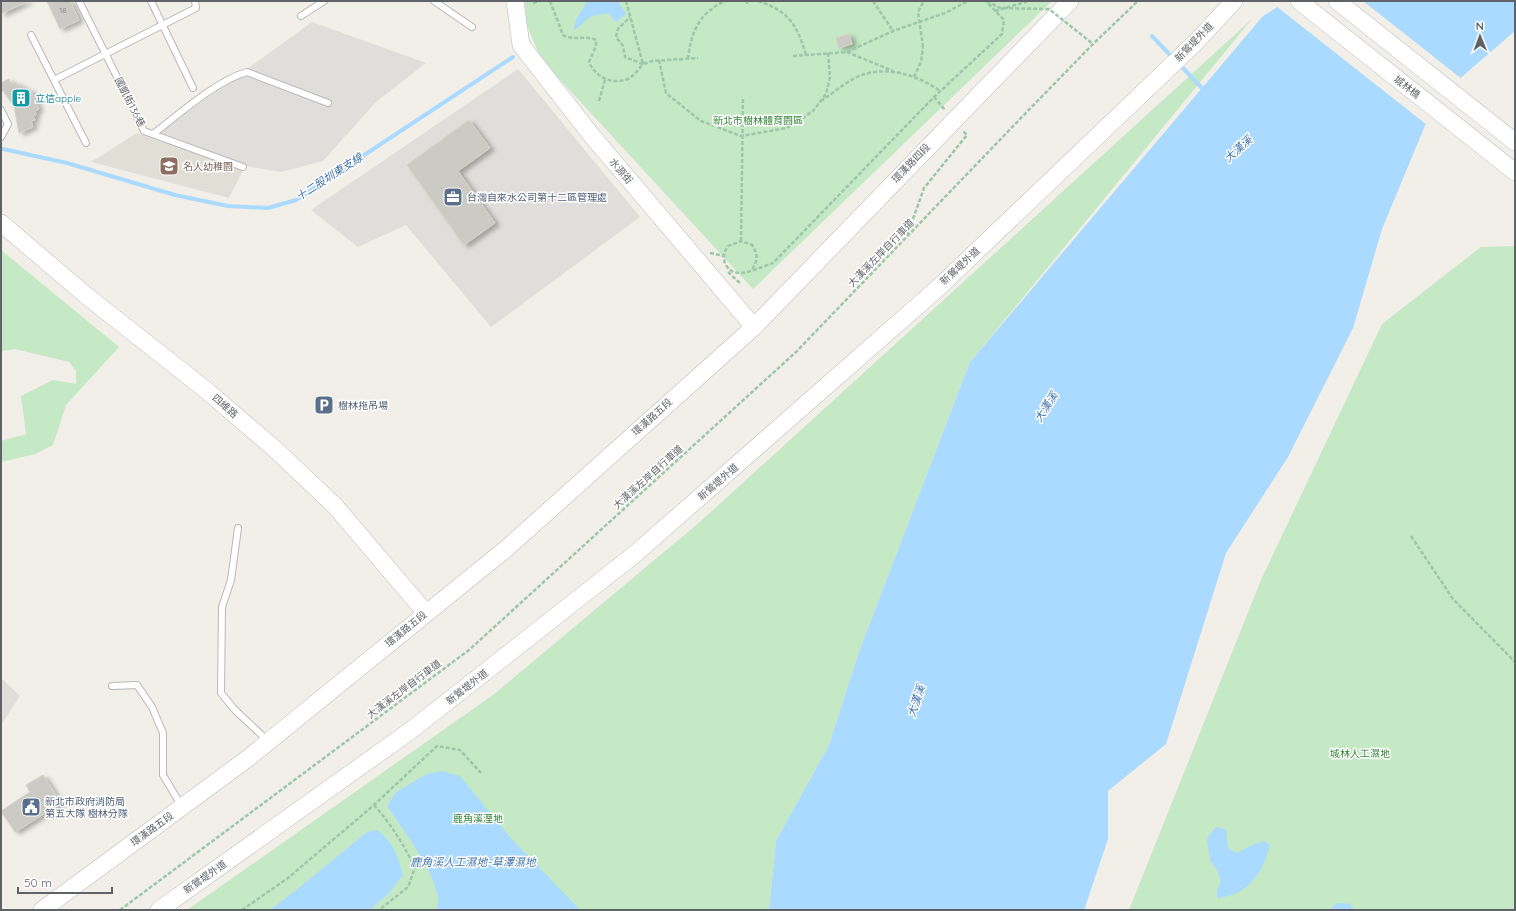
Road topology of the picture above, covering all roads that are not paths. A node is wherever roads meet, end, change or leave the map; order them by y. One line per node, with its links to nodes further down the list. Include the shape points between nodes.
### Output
1 (79, 1): 15 (lane, 國凱街136巷)
2 (151, 1): 12 (lane)
3 (195, 1): 12 (lane, via 196,8)
4 (324, 1): 11 (lane)
5 (434, 1): 13 (lane)
6 (515, 1): 27 (street, 水源街, via 521,45 592,136)
7 (1070, 1): 27 (street, 環漢路四段)
8 (1234, 1): 34 (street, 新鶯堤外道, via 1162,75 938,288 636,554 410,731)
9 (1299, 1): 25 (street, 城林橋)
10 (1337, 1): 22 (street)
11 (301, 16)
12 (163, 24): 15 (lane); 17 (lane)
13 (472, 27)
14 (31, 35): 16 (lane)
15 (104, 54): 16 (lane); 20 (lane, 國凱街136巷, via 144,131)
16 (54, 80): 23 (lane)
17 (193, 88)
18 (328, 102): 20 (lane, via 247,72 235,75)
19 (1, 110): 21 (lane, via 8,124)
20 (152, 134): 24 (lane, 國凱街136巷)
21 (1, 137)
22 (1515, 142)
23 (86, 143)
24 (244, 167)
25 (1515, 172)
26 (1, 223): 29 (street, 四維路, via 276,450 335,506)
27 (754, 327): 29 (street, 環漢路五段, via 507,548)
28 (238, 528): 31 (lane, via 232,580 222,607 221,693)
29 (426, 613): 31 (street, 環漢路五段)
30 (112, 686): 32 (lane, via 137,686 152,706 163,733 163,775)
31 (268, 741): 32 (street, 環漢路五段)
32 (182, 806): 33 (street, 環漢路五段)
33 (42, 910)
34 (159, 910)

